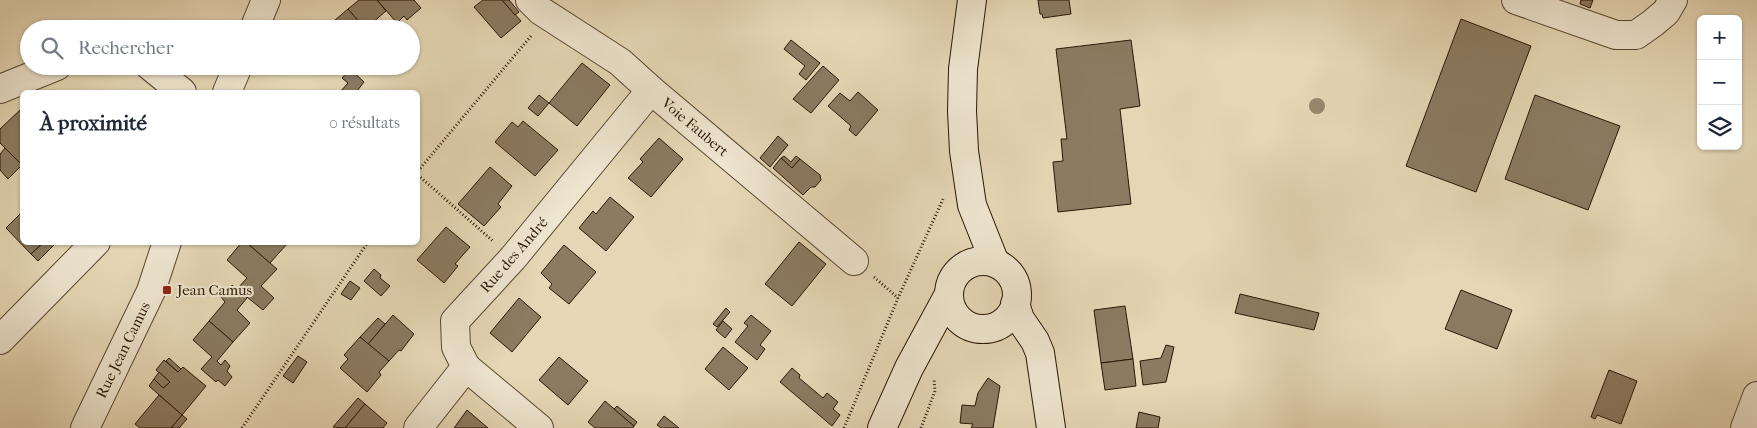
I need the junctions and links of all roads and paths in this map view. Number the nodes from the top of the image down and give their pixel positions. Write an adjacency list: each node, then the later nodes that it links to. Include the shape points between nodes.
1 (266, 0): 6 (street)
2 (972, 0): 17 (street, via 963,69 962,111)
3 (1516, 0): 4 (street, via 1616,36 1636,35 1666,12)
4 (1673, 0)
5 (539, 8): 13 (street, Voie Faubert, via 620,62); 14 (path)
6 (258, 20)
7 (35, 75): 10 (street)
8 (161, 75): 11 (street)
9 (234, 75): 12 (street)
10 (0, 89)
11 (180, 90)
12 (228, 90)
13 (651, 90): 21 (street, Rue des André); 22 (street, Voie Faubert)
14 (420, 168)
15 (420, 177): 21 (path)
16 (945, 194): 26 (path)
17 (972, 205): 23 (street); 24 (street)
18 (93, 245): 29 (street)
19 (162, 245): 34 (street, Rue Jean Camus, via 151,291)
20 (366, 245): 35 (path)
21 (513, 258): 30 (street, Rue des André, via 455,321 456,347)
22 (854, 261): 26 (path)
23 (995, 263): 24 (street, via 979,261); 27 (street, via 1011,275)
24 (963, 266): 25 (street, via 952,279)
25 (948, 296): 28 (street, via 956,317); 31 (street)
26 (898, 298): 38 (path)
27 (1016, 304): 28 (street, via 1005,320); 32 (street, via 1020,319 1040,353)
28 (980, 327): 31 (street, via 957,330 931,346); 32 (street, via 1016,342)
29 (0, 340)
30 (466, 367): 36 (street); 37 (street)
31 (909, 368): 39 (street)
32 (1045, 383): 40 (street)
33 (1757, 396): 41 (street)
34 (85, 428)
35 (242, 428)
36 (418, 428)
37 (539, 428)
38 (844, 428)
39 (882, 428)
40 (1051, 428)
41 (1745, 428)

